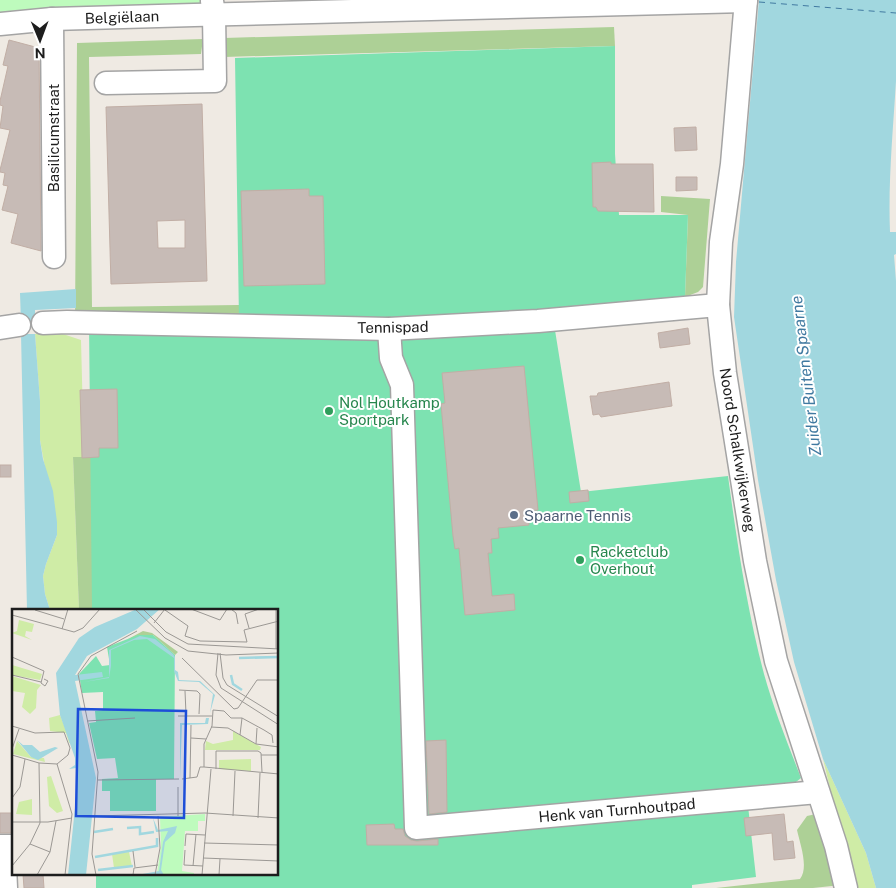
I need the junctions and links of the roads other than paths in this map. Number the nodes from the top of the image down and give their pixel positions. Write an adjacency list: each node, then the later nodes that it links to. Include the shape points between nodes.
1 (746, 1): 2 (street, Belgiëlaan); 7 (street, Noord Schalkwijkerweg, via 732,164 721,242)
2 (213, 13): 3 (street, Belgiëlaan); 5 (street, via 215,81)
3 (52, 19): 4 (street, Belgiëlaan); 6 (street, Basilicumstraat)
4 (0, 24)
5 (106, 83)
6 (54, 257)
7 (718, 305): 9 (street, Tennispad, via 538,321); 10 (street, Noord Schalkwijkerweg, via 725,373 766,615 776,661)
8 (43, 323): 9 (street, Tennispad)
9 (389, 329): 10 (street, Henk van Turnhoutpad, via 391,358 402,385 416,828)
10 (818, 792): 13 (street, Noord Schalkwijkerweg)
11 (0, 865): 12 (street, via 6,866)
12 (6, 888)
13 (846, 888)

